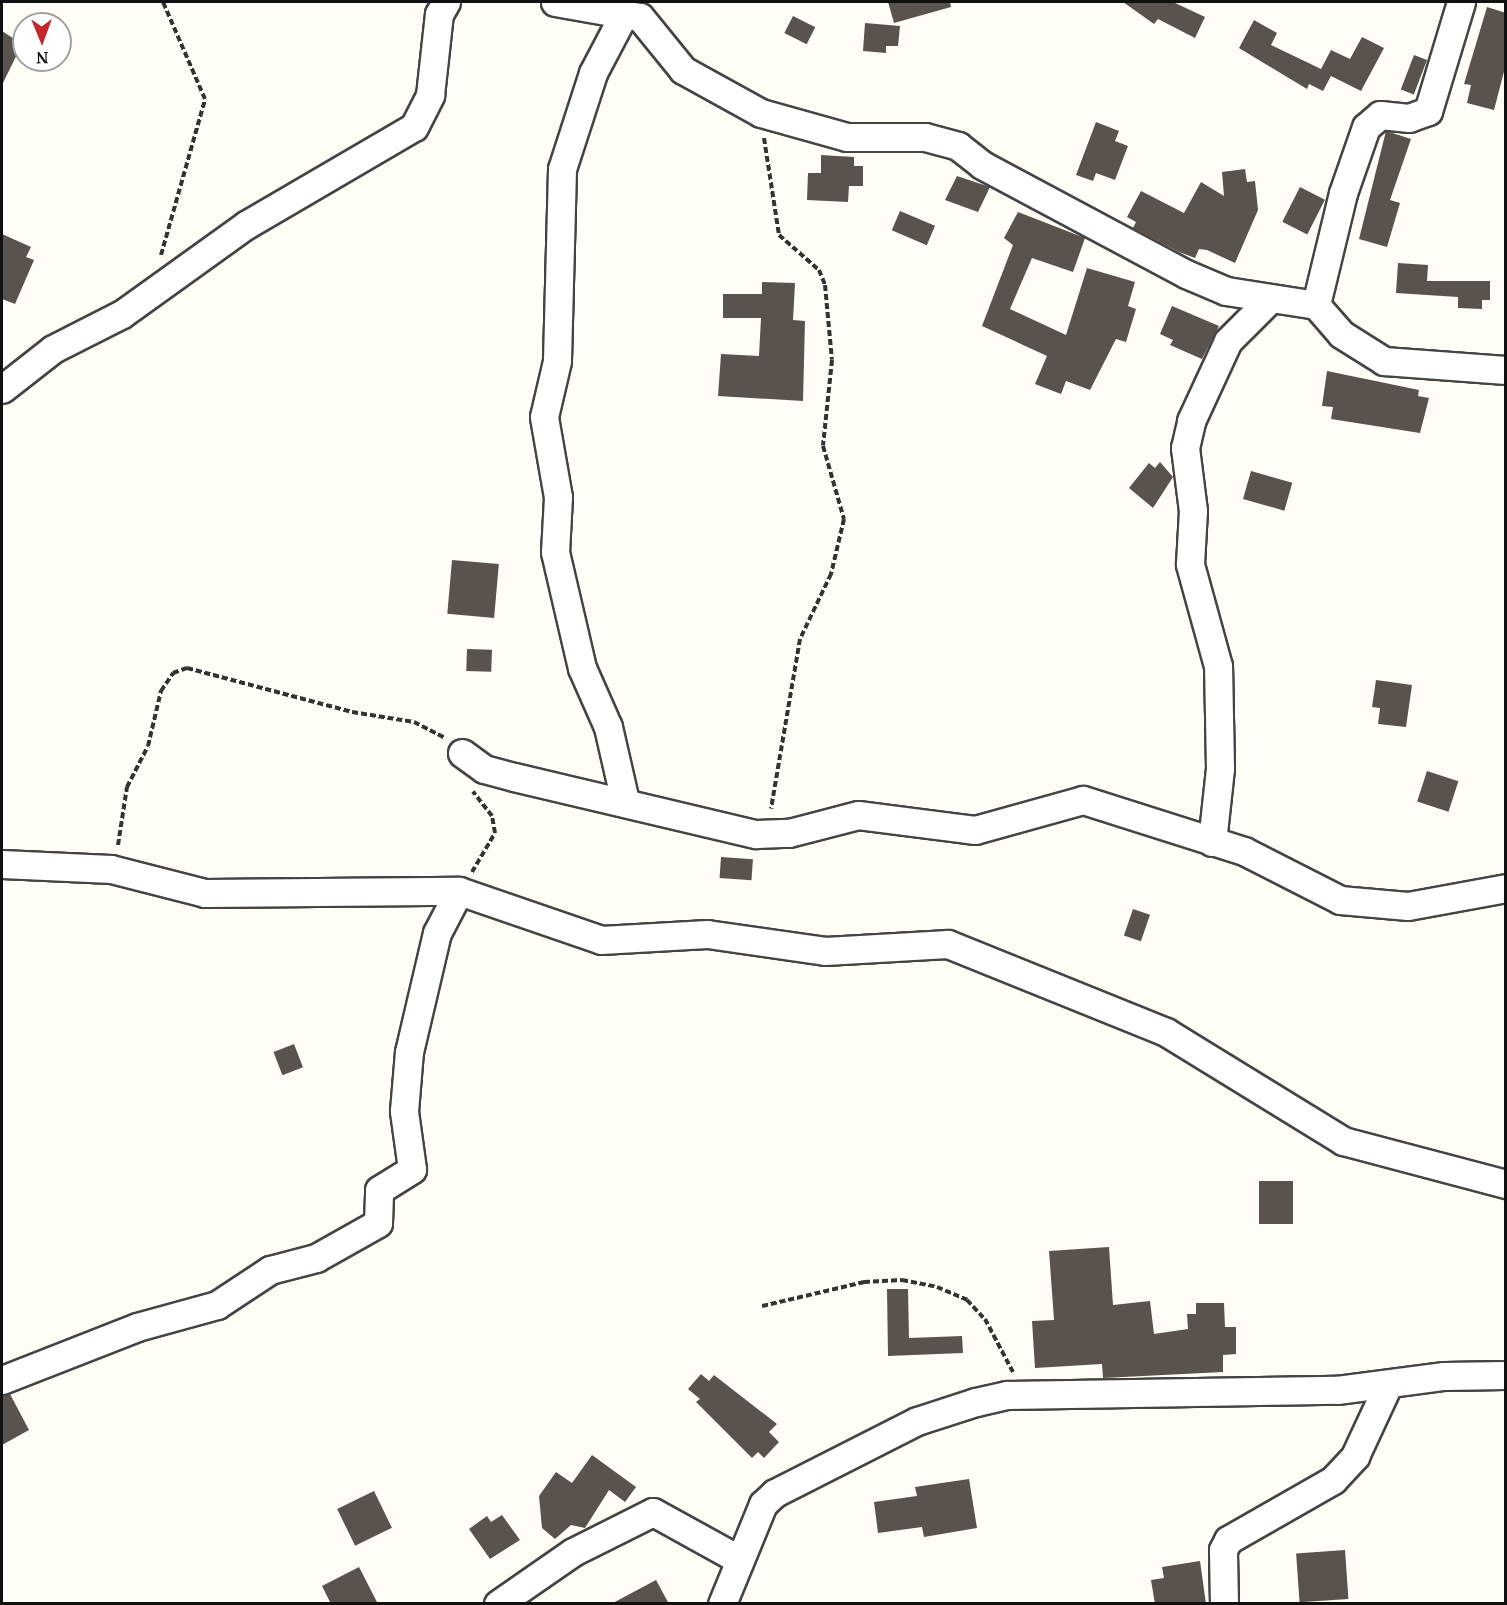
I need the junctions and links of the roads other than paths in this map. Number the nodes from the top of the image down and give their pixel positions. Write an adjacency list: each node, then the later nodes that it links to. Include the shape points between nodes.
1 (446, 2): 8 (street, via 430,95 414,127 246,225 122,314 53,349)
2 (555, 2): 4 (street)
3 (1461, 2): 6 (street, via 1428,111 1410,118 1380,115 1366,127 1343,193)
4 (609, 7): 5 (street, via 653,26 683,70 702,85 761,113 847,137 924,137 958,146 982,165 1177,270 1226,291); 10 (street, via 562,169 557,361 544,417 558,497 555,552 582,668 608,727)
5 (1269, 300): 6 (street); 11 (street, via 1228,341 1186,440 1193,511 1190,564 1218,666 1220,768)
6 (1316, 305): 7 (street, via 1341,334 1384,361)
7 (1506, 370)
8 (2, 389)
9 (462, 753): 10 (street, via 484,768)
10 (625, 801): 11 (street, via 712,828 773,833 858,814 975,830 1083,800)
11 (1212, 842): 13 (street, via 1244,851 1340,900 1408,906)
12 (2, 864): 14 (street, via 111,869 205,893)
13 (1506, 888)
14 (459, 891): 15 (street, via 601,940 707,934 825,951 948,944 1166,1032 1343,1142); 17 (street, via 434,943 409,1052 405,1111 412,1169 379,1190 378,1223 316,1258 270,1269 217,1305 137,1328)
15 (1506, 1184)
16 (1506, 1375): 18 (street, via 1444,1376)
17 (2, 1380)
18 (1387, 1387): 19 (street, via 1023,1395 917,1421 786,1485 763,1504); 22 (street, via 1354,1456 1333,1480 1228,1540 1223,1551)
19 (738, 1559): 20 (street, via 653,1512 573,1552); 21 (street)
20 (498, 1604)
21 (722, 1604)
22 (1224, 1604)

